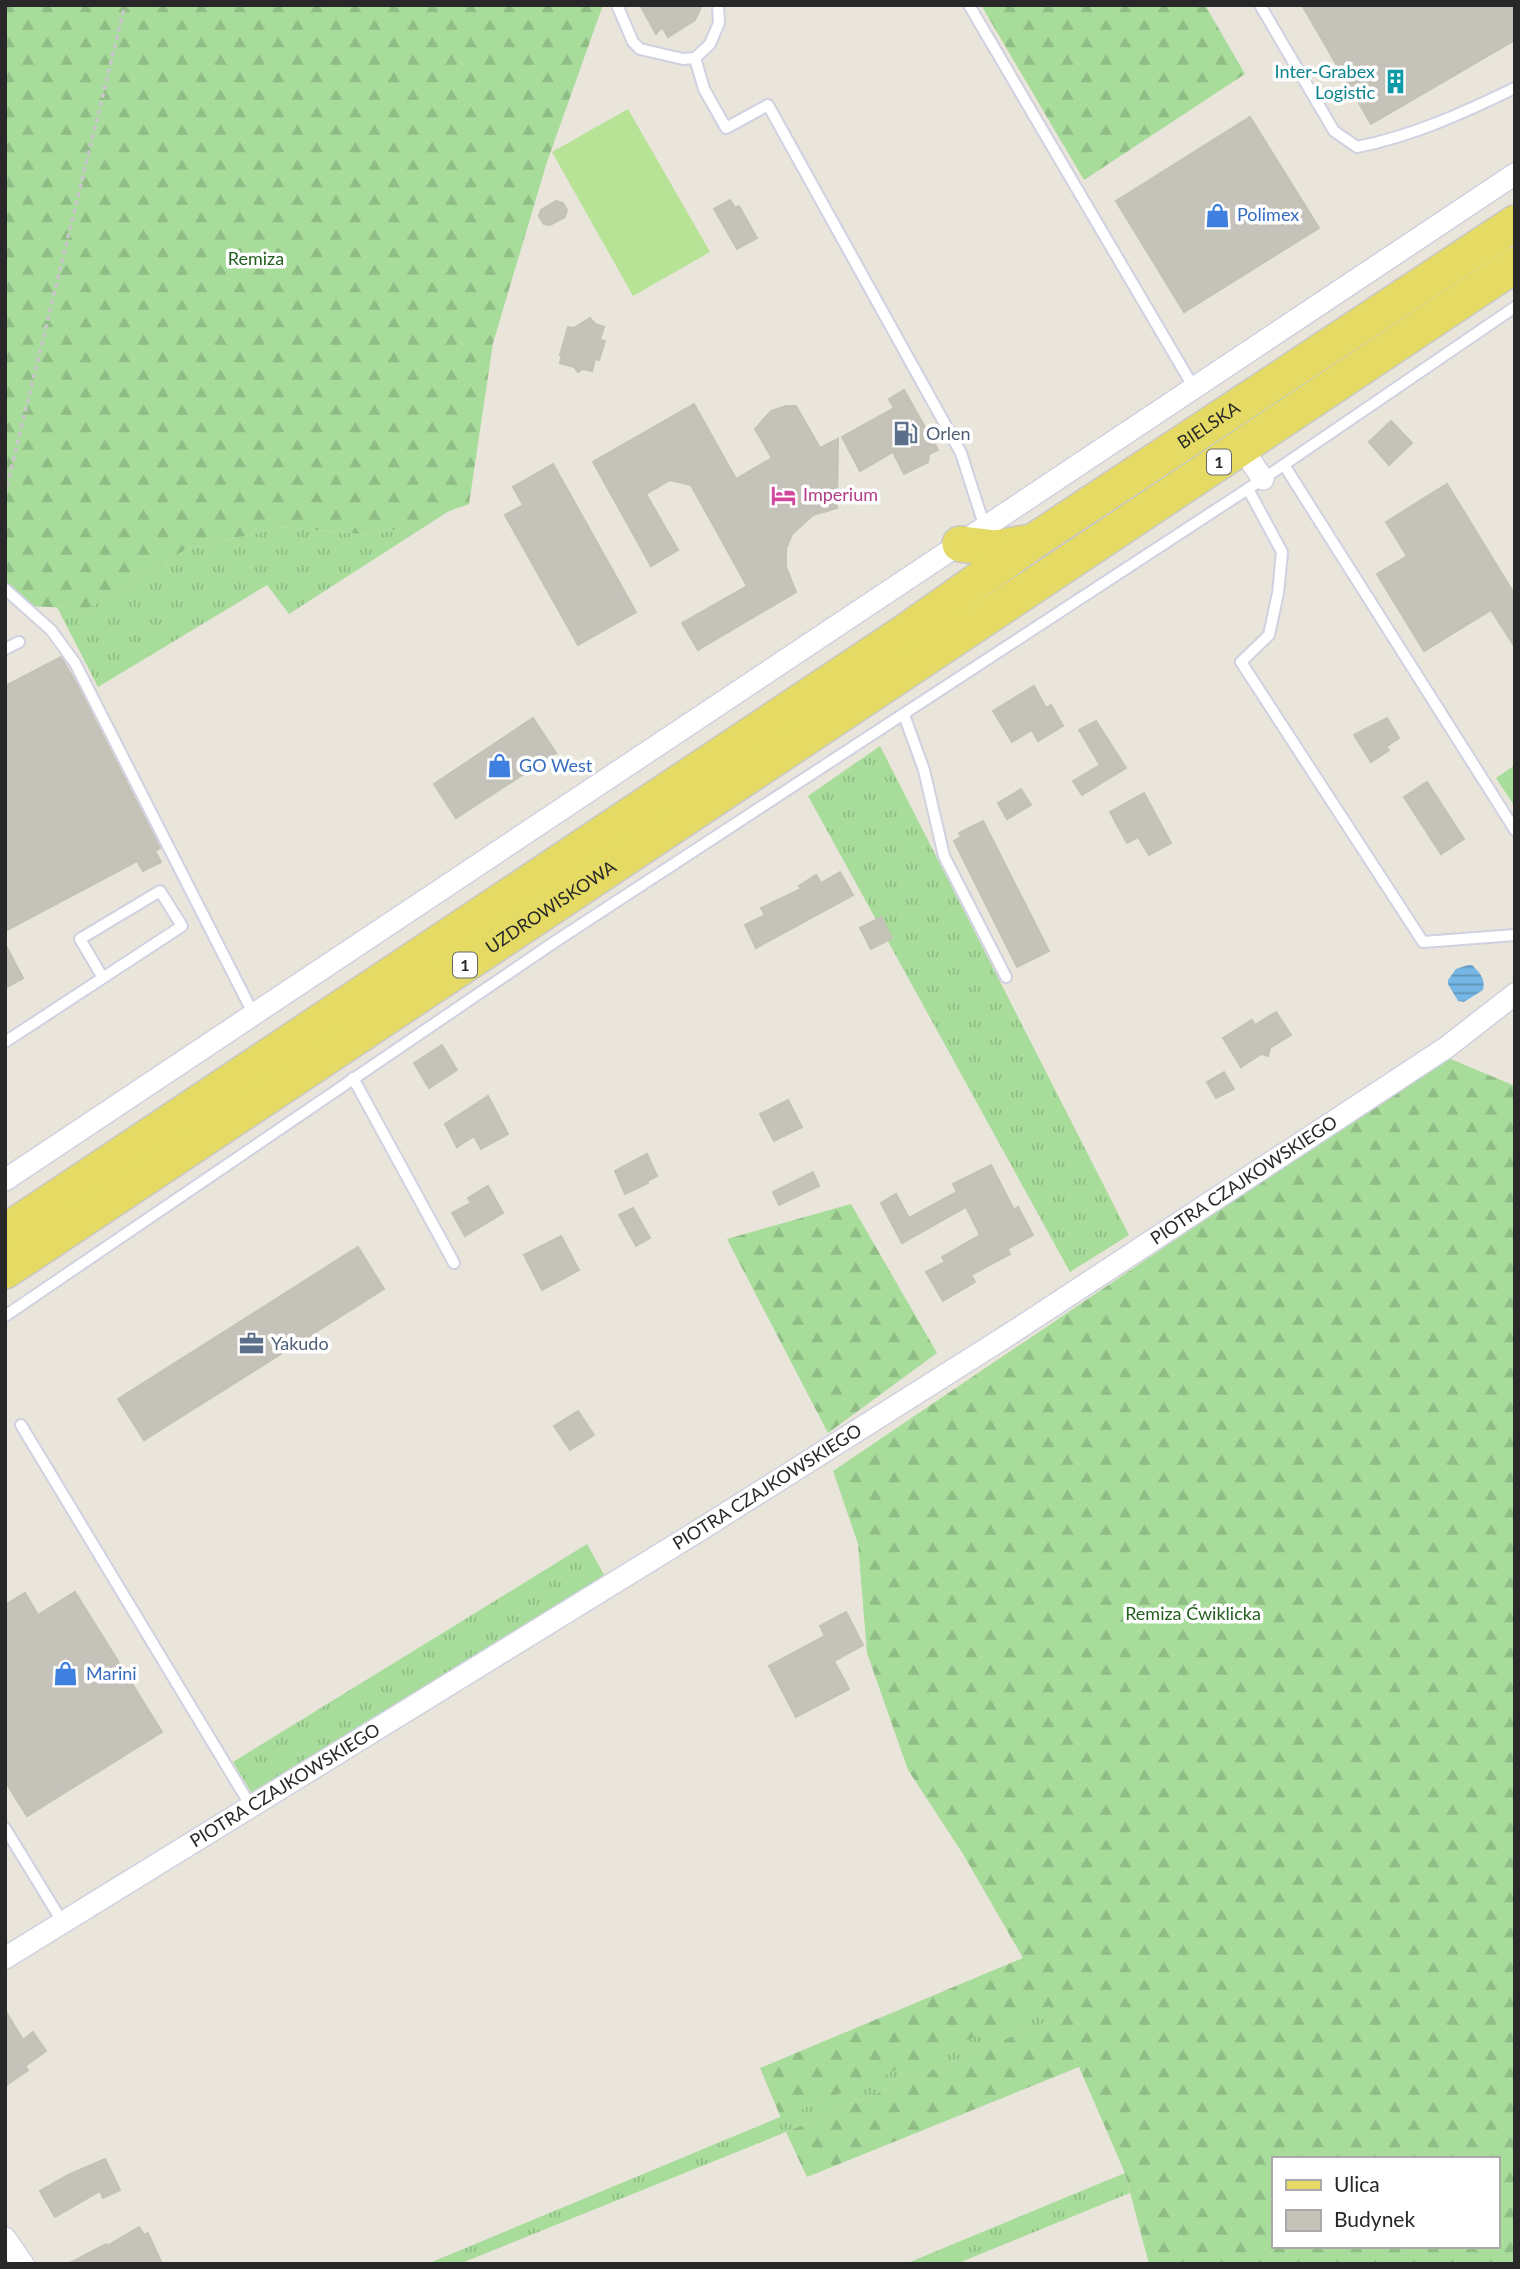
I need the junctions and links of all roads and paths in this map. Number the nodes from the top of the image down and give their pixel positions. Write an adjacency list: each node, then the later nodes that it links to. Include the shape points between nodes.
1 (125, 5): 16 (path)
2 (617, 5): 6 (lane, via 640,49)
3 (718, 5): 6 (lane, via 715,34)
4 (969, 5): 12 (lane)
5 (1260, 5): 7 (lane, via 1334,131 1357,148 1453,118)
6 (695, 58): 17 (lane, via 704,89 726,128 768,106 961,453)
7 (1515, 88)
8 (1515, 174): 12 (street)
9 (1515, 223): 18 (main road, BIELSKA / 1)
10 (1515, 265): 13 (main road, BIELSKA / 1)
11 (1515, 307): 14 (lane)
12 (1194, 388): 17 (street)
13 (1241, 447): 15 (street); 21 (main road, BIELSKA / 1)
14 (1284, 465): 15 (lane); 24 (lane)
15 (1256, 484): 23 (lane); 25 (lane, via 1282,552 1279,593 1269,635 1241,662 1423,942)
16 (5, 494)
17 (973, 536): 18 (main road, via 995,548); 29 (street)
18 (1034, 541): 21 (main road, BIELSKA / 1)
19 (5, 589): 29 (lane, via 51,630 75,663)
20 (19, 642): 22 (lane)
21 (914, 646): 33 (main road, UZDROWISKOWA / 1); 35 (main road, UZDROWISKOWA / 1)
22 (5, 649)
23 (904, 715): 26 (lane, via 924,770 944,856); 31 (lane)
24 (1515, 830)
25 (1515, 935)
26 (1006, 977)
27 (103, 978): 27 (lane, via 182,926 160,891 80,939); 30 (lane)
28 (1515, 994): 38 (street, PIOTRA CZAJKOWSKIEGO, via 1447,1046 1010,1334)
29 (254, 1015): 32 (street)
30 (5, 1042)
31 (354, 1078): 34 (lane); 36 (lane)
32 (5, 1180)
33 (5, 1232)
34 (454, 1263)
35 (5, 1271)
36 (5, 1316)
37 (21, 1425): 38 (lane)
38 (252, 1808): 40 (street, PIOTRA CZAJKOWSKIEGO)
39 (5, 1828): 40 (lane)
40 (63, 1923): 41 (street, PIOTRA CZAJKOWSKIEGO)
41 (5, 1958)
42 (5, 2238): 43 (street)
43 (23, 2264)

